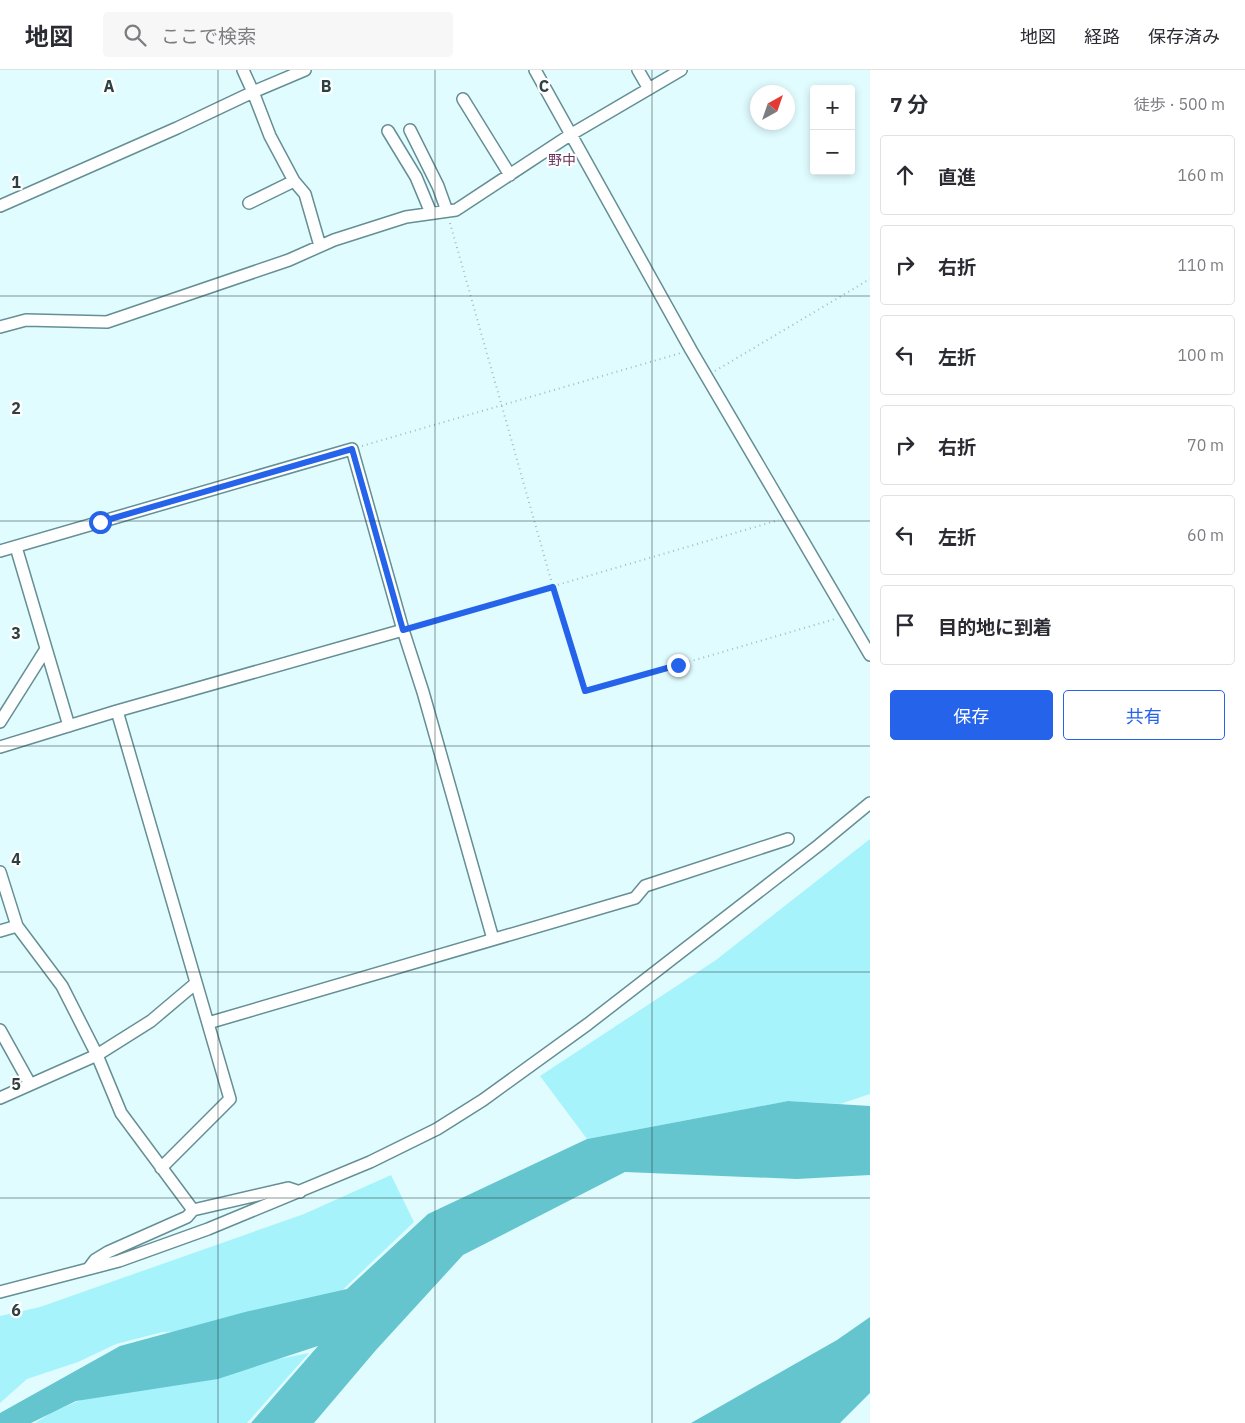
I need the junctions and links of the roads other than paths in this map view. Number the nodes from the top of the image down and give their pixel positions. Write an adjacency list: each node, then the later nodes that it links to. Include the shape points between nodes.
1 (243, 70): 7 (street)
2 (305, 70): 7 (street)
3 (535, 70): 11 (street)
4 (638, 70): 6 (street)
5 (681, 70): 6 (street)
6 (649, 89): 11 (street)
7 (253, 92): 13 (street, via 270,136); 15 (street)
8 (463, 99): 12 (street)
9 (410, 130): 16 (street, via 438,186)
10 (388, 131): 17 (street, via 416,177)
11 (570, 135): 12 (street); 24 (street, via 691,350)
12 (510, 175): 16 (street, via 456,210)
13 (294, 181): 14 (street); 18 (street, via 305,194)
14 (249, 203)
15 (0, 206)
16 (446, 211): 17 (street)
17 (431, 213): 18 (street, via 406,216)
18 (320, 246): 19 (street, via 289,260 107,322 26,320)
19 (0, 327)
20 (16, 547): 21 (street); 22 (street, via 352,449); 23 (street)
21 (0, 551)
22 (403, 630): 25 (street); 34 (street)
23 (46, 649): 26 (street); 27 (street)
24 (870, 655)
25 (117, 711): 27 (street); 35 (street)
26 (0, 722)
27 (69, 726): 28 (street)
28 (0, 747)
29 (870, 803): 42 (street, via 635,988 483,1100 437,1129)
30 (788, 839): 34 (street, via 646,886 635,898)
31 (0, 872): 32 (street)
32 (17, 926): 33 (street); 38 (street, via 62,986)
33 (0, 931)
34 (493, 939): 36 (street)
35 (196, 982): 36 (street); 38 (street, via 151,1021)
36 (208, 1023): 41 (street, via 230,1099)
37 (0, 1030): 39 (street)
38 (97, 1055): 39 (street); 41 (street, via 121,1113)
39 (30, 1084): 40 (street)
40 (0, 1098)
41 (161, 1168): 43 (street)
42 (300, 1192): 43 (street, via 288,1188); 44 (street, via 119,1261)
43 (193, 1210): 44 (street, via 187,1217 108,1252)
44 (89, 1268): 45 (street)
45 (0, 1292)

